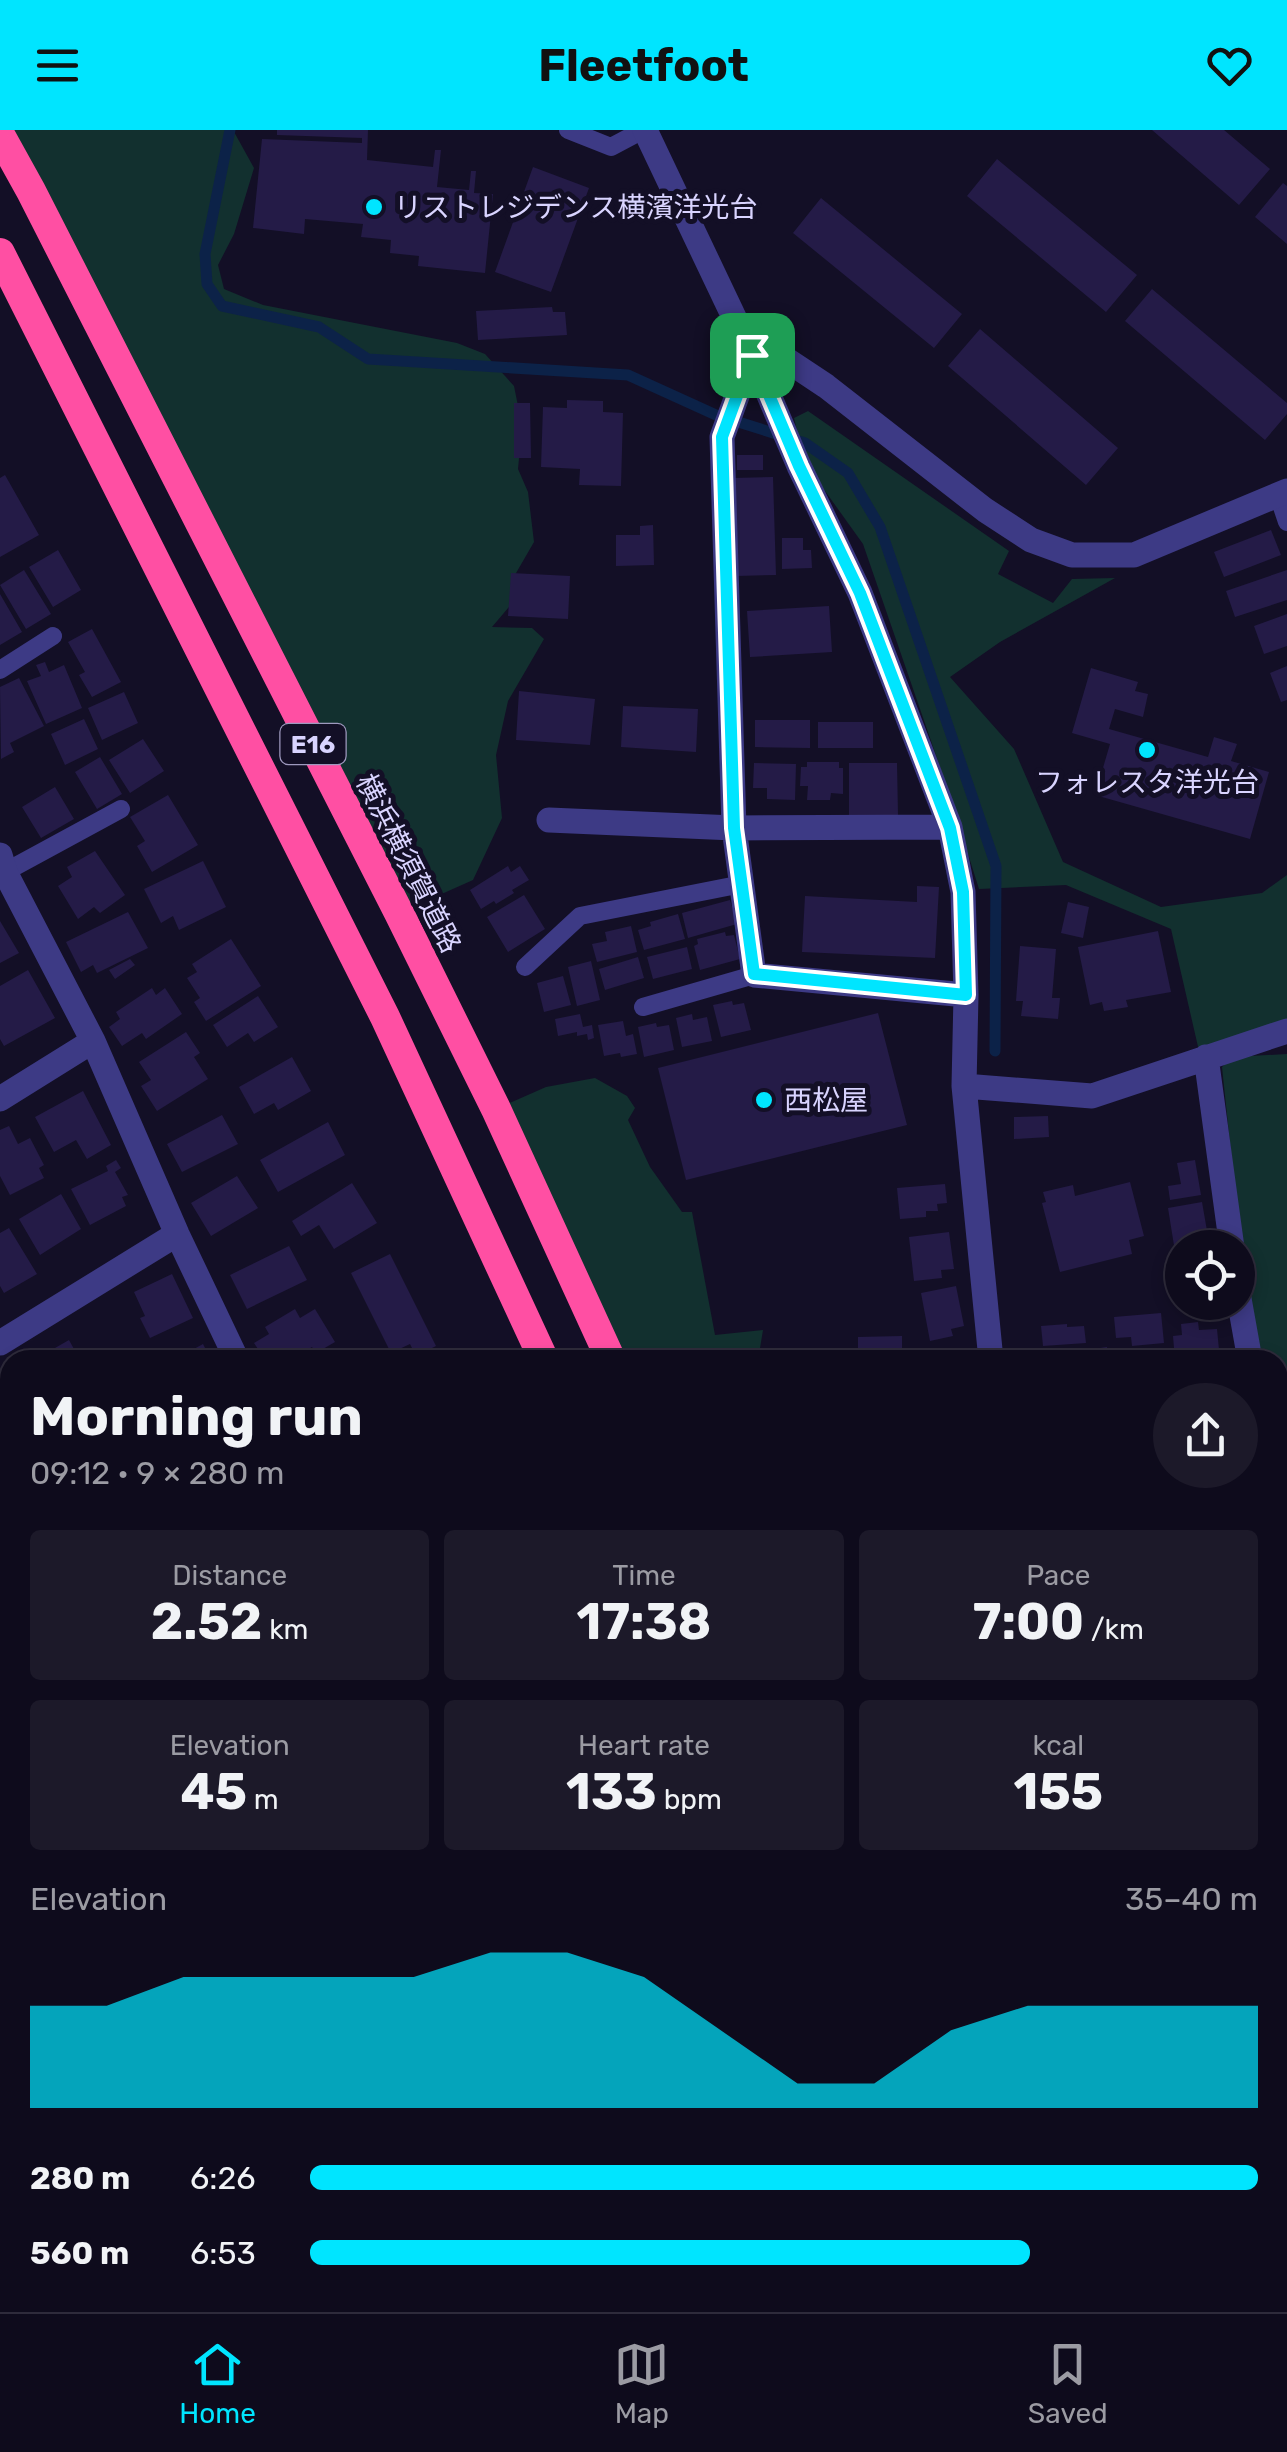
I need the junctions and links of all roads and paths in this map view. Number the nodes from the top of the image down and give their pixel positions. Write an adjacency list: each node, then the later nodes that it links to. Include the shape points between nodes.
1 (568, 130): 2 (lane, via 611,147)
2 (644, 130): 5 (street)
3 (0, 135): 32 (highway, 横浜横須賀道路 / E16, via 496,1109)
4 (0, 253): 31 (highway, E16, via 385,1017)
5 (740, 330): 6 (street); 7 (street, via 826,386 985,510 1031,540 1072,554 1134,554)
6 (752, 355): 13 (street, via 722,437); 14 (street, via 860,593)
7 (1283, 493): 8 (lane)
8 (1287, 522)
9 (53, 636): 10 (lane)
10 (0, 670)
11 (122, 809): 15 (lane)
12 (549, 820): 13 (street)
13 (734, 828): 14 (street); 16 (street)
14 (950, 828): 19 (street, via 963,892)
15 (2, 864): 22 (street)
16 (742, 884): 17 (lane, via 580,916); 18 (street)
17 (525, 967)
18 (754, 974): 19 (street); 20 (lane)
19 (966, 995): 24 (street)
20 (644, 1007)
21 (1287, 1031): 23 (street)
22 (93, 1040): 25 (street); 27 (street)
23 (1206, 1058): 24 (street, via 1092,1096); 26 (street)
24 (964, 1086): 33 (street)
25 (0, 1099)
26 (1230, 1230)
27 (177, 1234): 29 (street); 30 (street)
28 (1243, 1320): 34 (street)
29 (0, 1343)
30 (232, 1350)
31 (539, 1350)
32 (606, 1350)
33 (990, 1350)
34 (1248, 1350)

